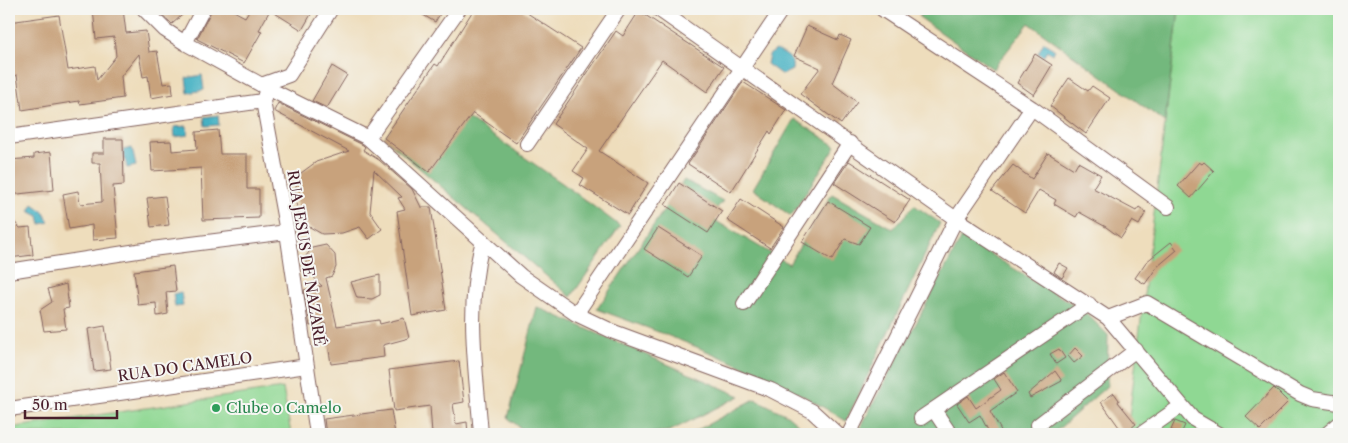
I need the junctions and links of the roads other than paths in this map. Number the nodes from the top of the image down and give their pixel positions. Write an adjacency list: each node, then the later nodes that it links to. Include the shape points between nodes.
1 (144, 9): 9 (street, via 165,30)
2 (204, 9): 9 (street)
3 (331, 9): 11 (street, via 289,75)
4 (459, 9): 14 (street)
5 (619, 9): 16 (street)
6 (658, 9): 10 (street)
7 (782, 9): 10 (street)
8 (882, 9): 12 (street)
9 (185, 43): 11 (street)
10 (742, 69): 15 (street); 24 (street)
11 (264, 91): 13 (street); 14 (street); 19 (street, RUA JESUS DE NAZARÉ)
12 (1032, 108): 17 (street); 18 (street)
13 (9, 137)
14 (368, 138): 20 (street)
15 (850, 143): 18 (street); 22 (street)
16 (527, 144)
17 (1168, 207)
18 (956, 219): 23 (street); 38 (street)
19 (287, 232): 21 (street); 27 (street, RUA JESUS DE NAZARÉ)
20 (483, 241): 24 (street, via 521,276); 36 (street, via 473,295 472,334)
21 (9, 271)
22 (744, 304)
23 (1089, 304): 25 (street); 31 (street)
24 (576, 314): 37 (street, via 614,332 771,390 812,411)
25 (1108, 318): 26 (street); 28 (street, via 1147,303 1300,394)
26 (1136, 350): 29 (street); 34 (street)
27 (306, 366): 30 (street, RUA DO CAMELO); 35 (street, RUA JESUS DE NAZARÉ)
28 (1339, 403)
29 (1181, 406): 40 (street); 41 (street, via 1192,419)
30 (9, 409)
31 (934, 410): 32 (street); 39 (street)
32 (921, 418)
33 (1339, 424): 42 (street)
34 (1038, 425)
35 (317, 434)
36 (480, 434)
37 (837, 434)
38 (849, 434)
39 (950, 434)
40 (1141, 434)
41 (1219, 434)
42 (1327, 434)

